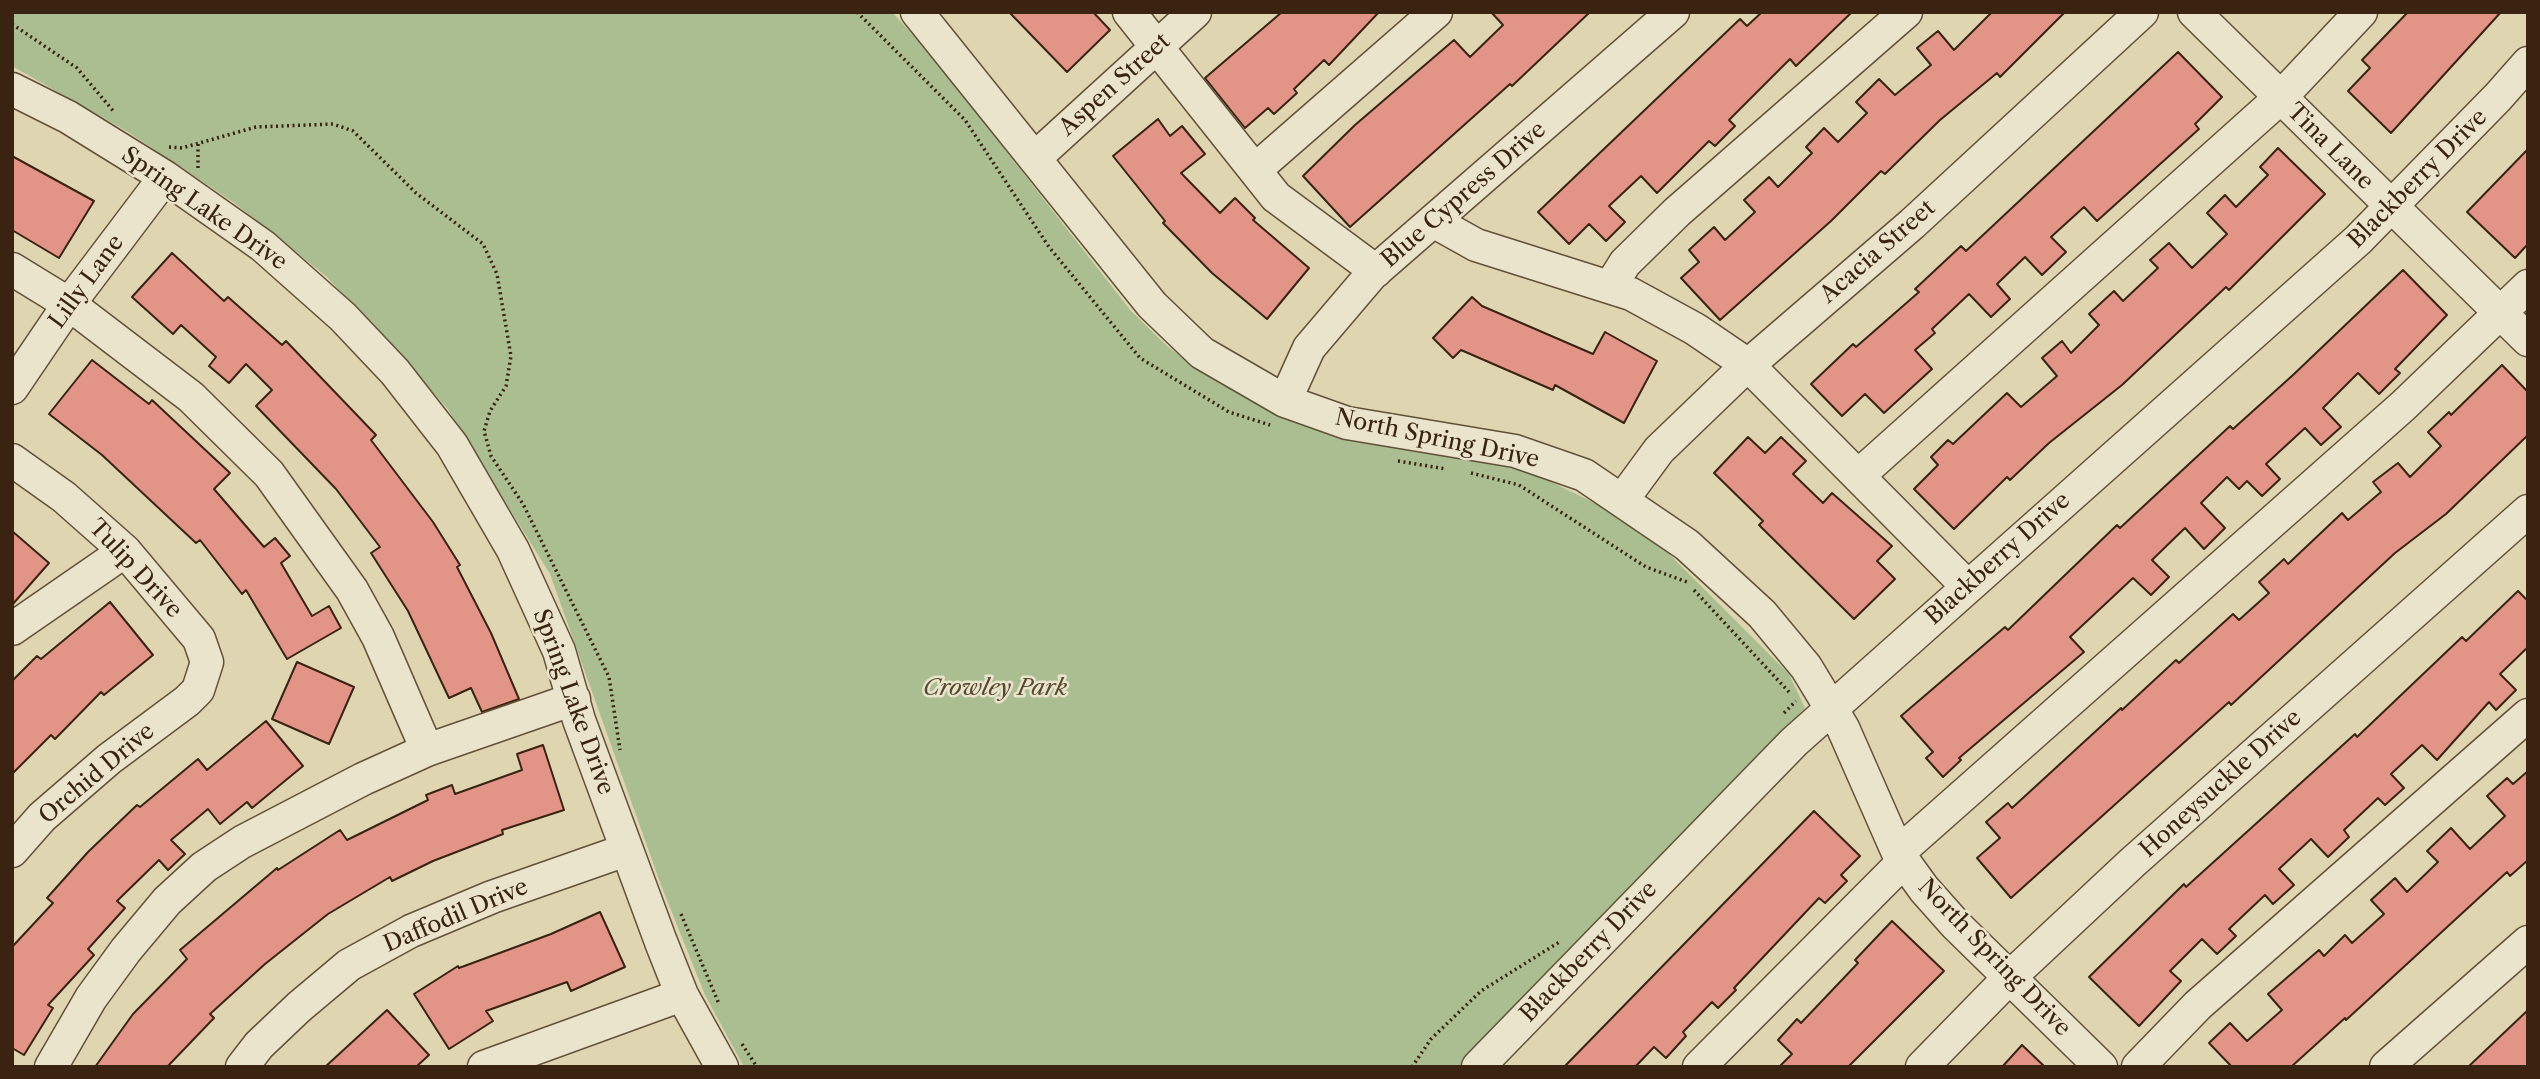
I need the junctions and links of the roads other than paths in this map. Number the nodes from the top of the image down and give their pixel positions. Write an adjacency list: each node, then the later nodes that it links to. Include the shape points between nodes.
1 (917, 12): 14 (street, North Spring Drive)
2 (1129, 12): 10 (street)
3 (1195, 12): 10 (street, Aspen Street)
4 (1436, 12): 15 (street)
5 (1673, 12): 18 (street, Blue Cypress Drive)
6 (1906, 12): 21 (street, via 1677,212 1625,262)
7 (2142, 12): 26 (street, Acacia Street, via 1912,224)
8 (2194, 12): 13 (street, Tina Lane)
9 (2361, 12): 13 (street)
10 (1157, 47): 14 (street, Aspen Street); 15 (street)
11 (2528, 63): 17 (street, Blackberry Drive)
12 (12, 89): 16 (street, Spring Lake Drive, via 68,117)
13 (2280, 98): 17 (street, Tina Lane); 30 (street)
14 (1035, 158): 28 (street, North Spring Drive, via 1152,305 1202,353)
15 (1255, 170): 20 (street, via 1290,210 1340,241)
16 (165, 177): 23 (street, Lilly Lane); 36 (street, Spring Lake Drive, via 263,246 343,317 452,445 513,551 559,651)
17 (2392, 208): 24 (street, Tina Lane); 34 (street, Blackberry Drive)
18 (1433, 221): 20 (street, Blue Cypress Drive); 21 (street, via 1476,246)
19 (12, 269): 23 (street)
20 (1376, 271): 28 (street, Blue Cypress Drive, via 1308,348)
21 (1610, 286): 26 (street, via 1695,328)
22 (2528, 286): 24 (street)
23 (69, 304): 27 (street, Lilly Lane); 40 (street, via 191,397 270,474 352,590 378,637)
24 (2500, 313): 25 (street, Tina Lane); 43 (street)
25 (2528, 340)
26 (1748, 365): 30 (street); 31 (street, Acacia Street, via 1659,450)
27 (12, 388)
28 (1281, 414): 31 (street, North Spring Drive, via 1516,451 1584,475)
29 (12, 460): 33 (street, Tulip Drive, via 64,497)
30 (1858, 475): 34 (street)
31 (1623, 499): 38 (street, North Spring Drive, via 1687,545 1762,614)
32 (2528, 511): 45 (street, Honeysuckle Drive)
33 (125, 551): 35 (street); 37 (street, Tulip Drive, via 199,639 207,662 198,690)
34 (1967, 586): 38 (street, Blackberry Drive)
35 (12, 629)
36 (574, 699): 40 (street); 41 (street, Spring Lake Drive)
37 (187, 701): 42 (street, Orchid Drive, via 109,759 42,817)
38 (1833, 706): 43 (street, North Spring Drive); 51 (street, Blackberry Drive)
39 (2528, 715): 55 (street, via 2198,1006)
40 (426, 750): 47 (street, via 322,799 204,867 167,901 126,950)
41 (626, 850): 46 (street, Spring Lake Drive); 48 (street, Daffodil Drive, via 492,897 411,931 349,965 259,1045)
42 (12, 851)
43 (1901, 857): 45 (street, North Spring Drive, via 1955,925); 52 (street)
44 (2528, 942): 56 (street)
45 (2009, 978): 53 (street, Honeysuckle Drive); 54 (street, North Spring Drive)
46 (682, 995): 49 (street); 50 (street, Spring Lake Drive)
47 (51, 1067)
48 (242, 1067)
49 (484, 1067)
50 (722, 1067)
51 (1478, 1067)
52 (1699, 1067)
53 (1922, 1067)
54 (2101, 1067)
55 (2138, 1067)
56 (2386, 1067)

